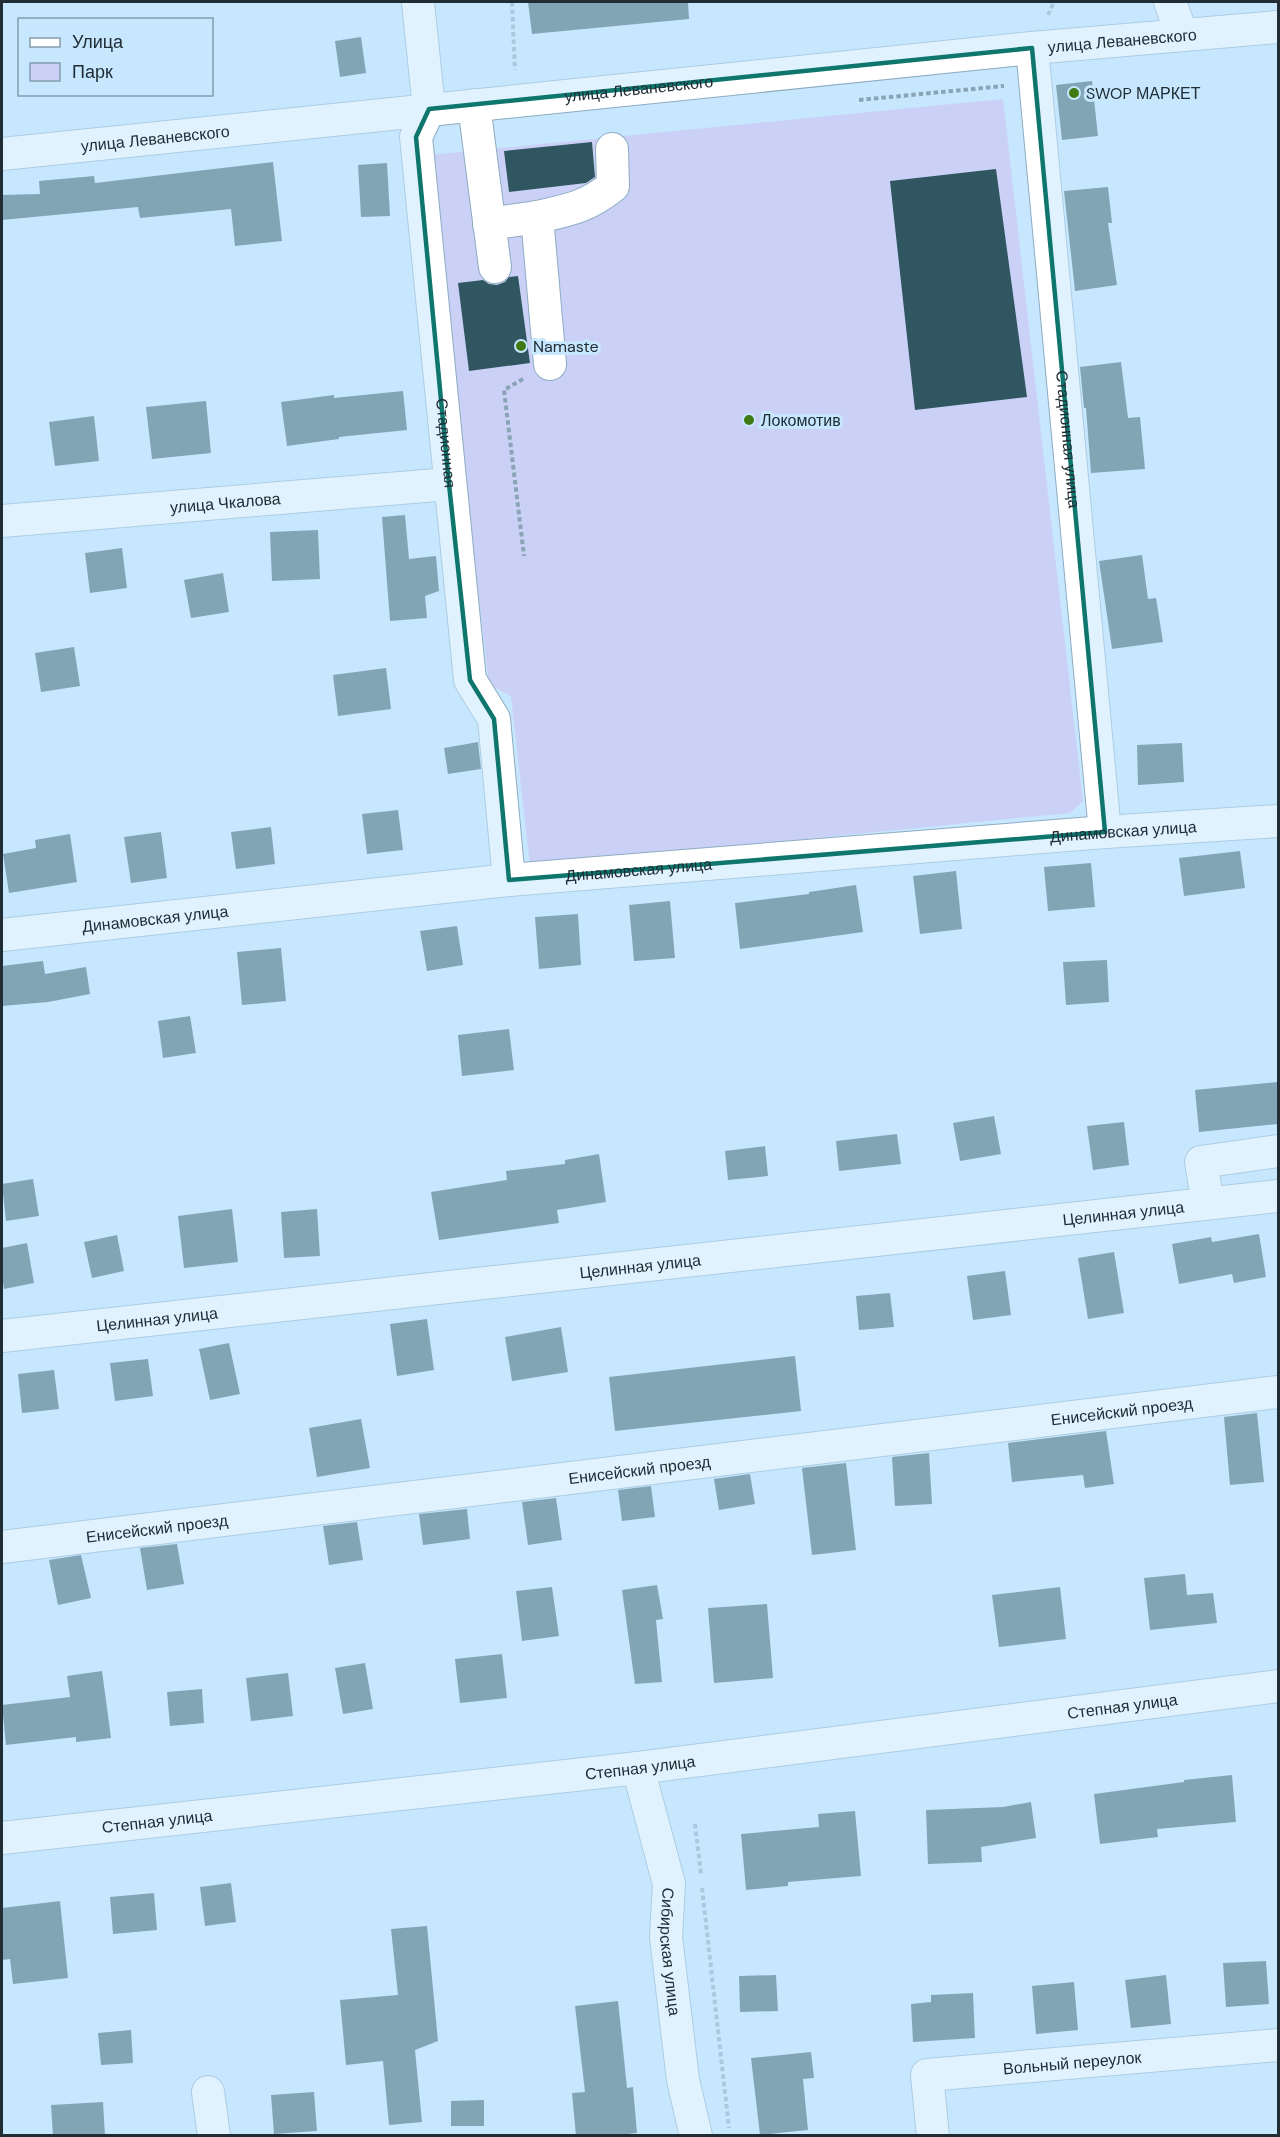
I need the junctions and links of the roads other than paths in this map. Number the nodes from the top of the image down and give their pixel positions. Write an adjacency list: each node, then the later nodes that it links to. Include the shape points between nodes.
1 (418, 2): 7 (street)
2 (1170, 2): 4 (street)
3 (1278, 27): 4 (street, улица Леваневского)
4 (1182, 35): 5 (street, улица Леваневского)
5 (1032, 48): 6 (street, улица Леваневского); 17 (street, Стадионная улица)
6 (486, 103): 7 (street, улица Леваневского); 11 (street)
7 (429, 109): 9 (street, улица Леваневского); 14 (street, Стадионная, via 416,137)
8 (612, 149): 10 (street, via 614,186 597,200 578,208)
9 (2, 154)
10 (537, 217): 11 (street); 13 (street)
11 (489, 224): 12 (street)
12 (495, 267)
13 (550, 364)
14 (449, 484): 15 (street, улица Чкалова); 18 (street, Стадионная, via 470,680 494,719)
15 (2, 520)
16 (1278, 821): 17 (street, Динамовская улица)
17 (1105, 832): 18 (street, Динамовская улица)
18 (509, 880): 19 (street, Динамовская улица)
19 (2, 935)
20 (1278, 1150): 22 (street, via 1201,1162)
21 (1278, 1196): 22 (street, Целинная улица)
22 (1208, 1203): 23 (street, Целинная улица)
23 (2, 1336)
24 (1278, 1392): 25 (street, Енисейский проезд)
25 (2, 1547)
26 (1278, 1686): 27 (street, Степная улица)
27 (638, 1768): 28 (street, Степная улица); 32 (street, Сибирская улица, via 669,1884 666,1937 683,2080)
28 (2, 1838)
29 (1278, 2045): 33 (street, Вольный переулок, via 927,2075)
30 (208, 2092): 31 (street)
31 (214, 2136)
32 (696, 2136)
33 (933, 2136)

